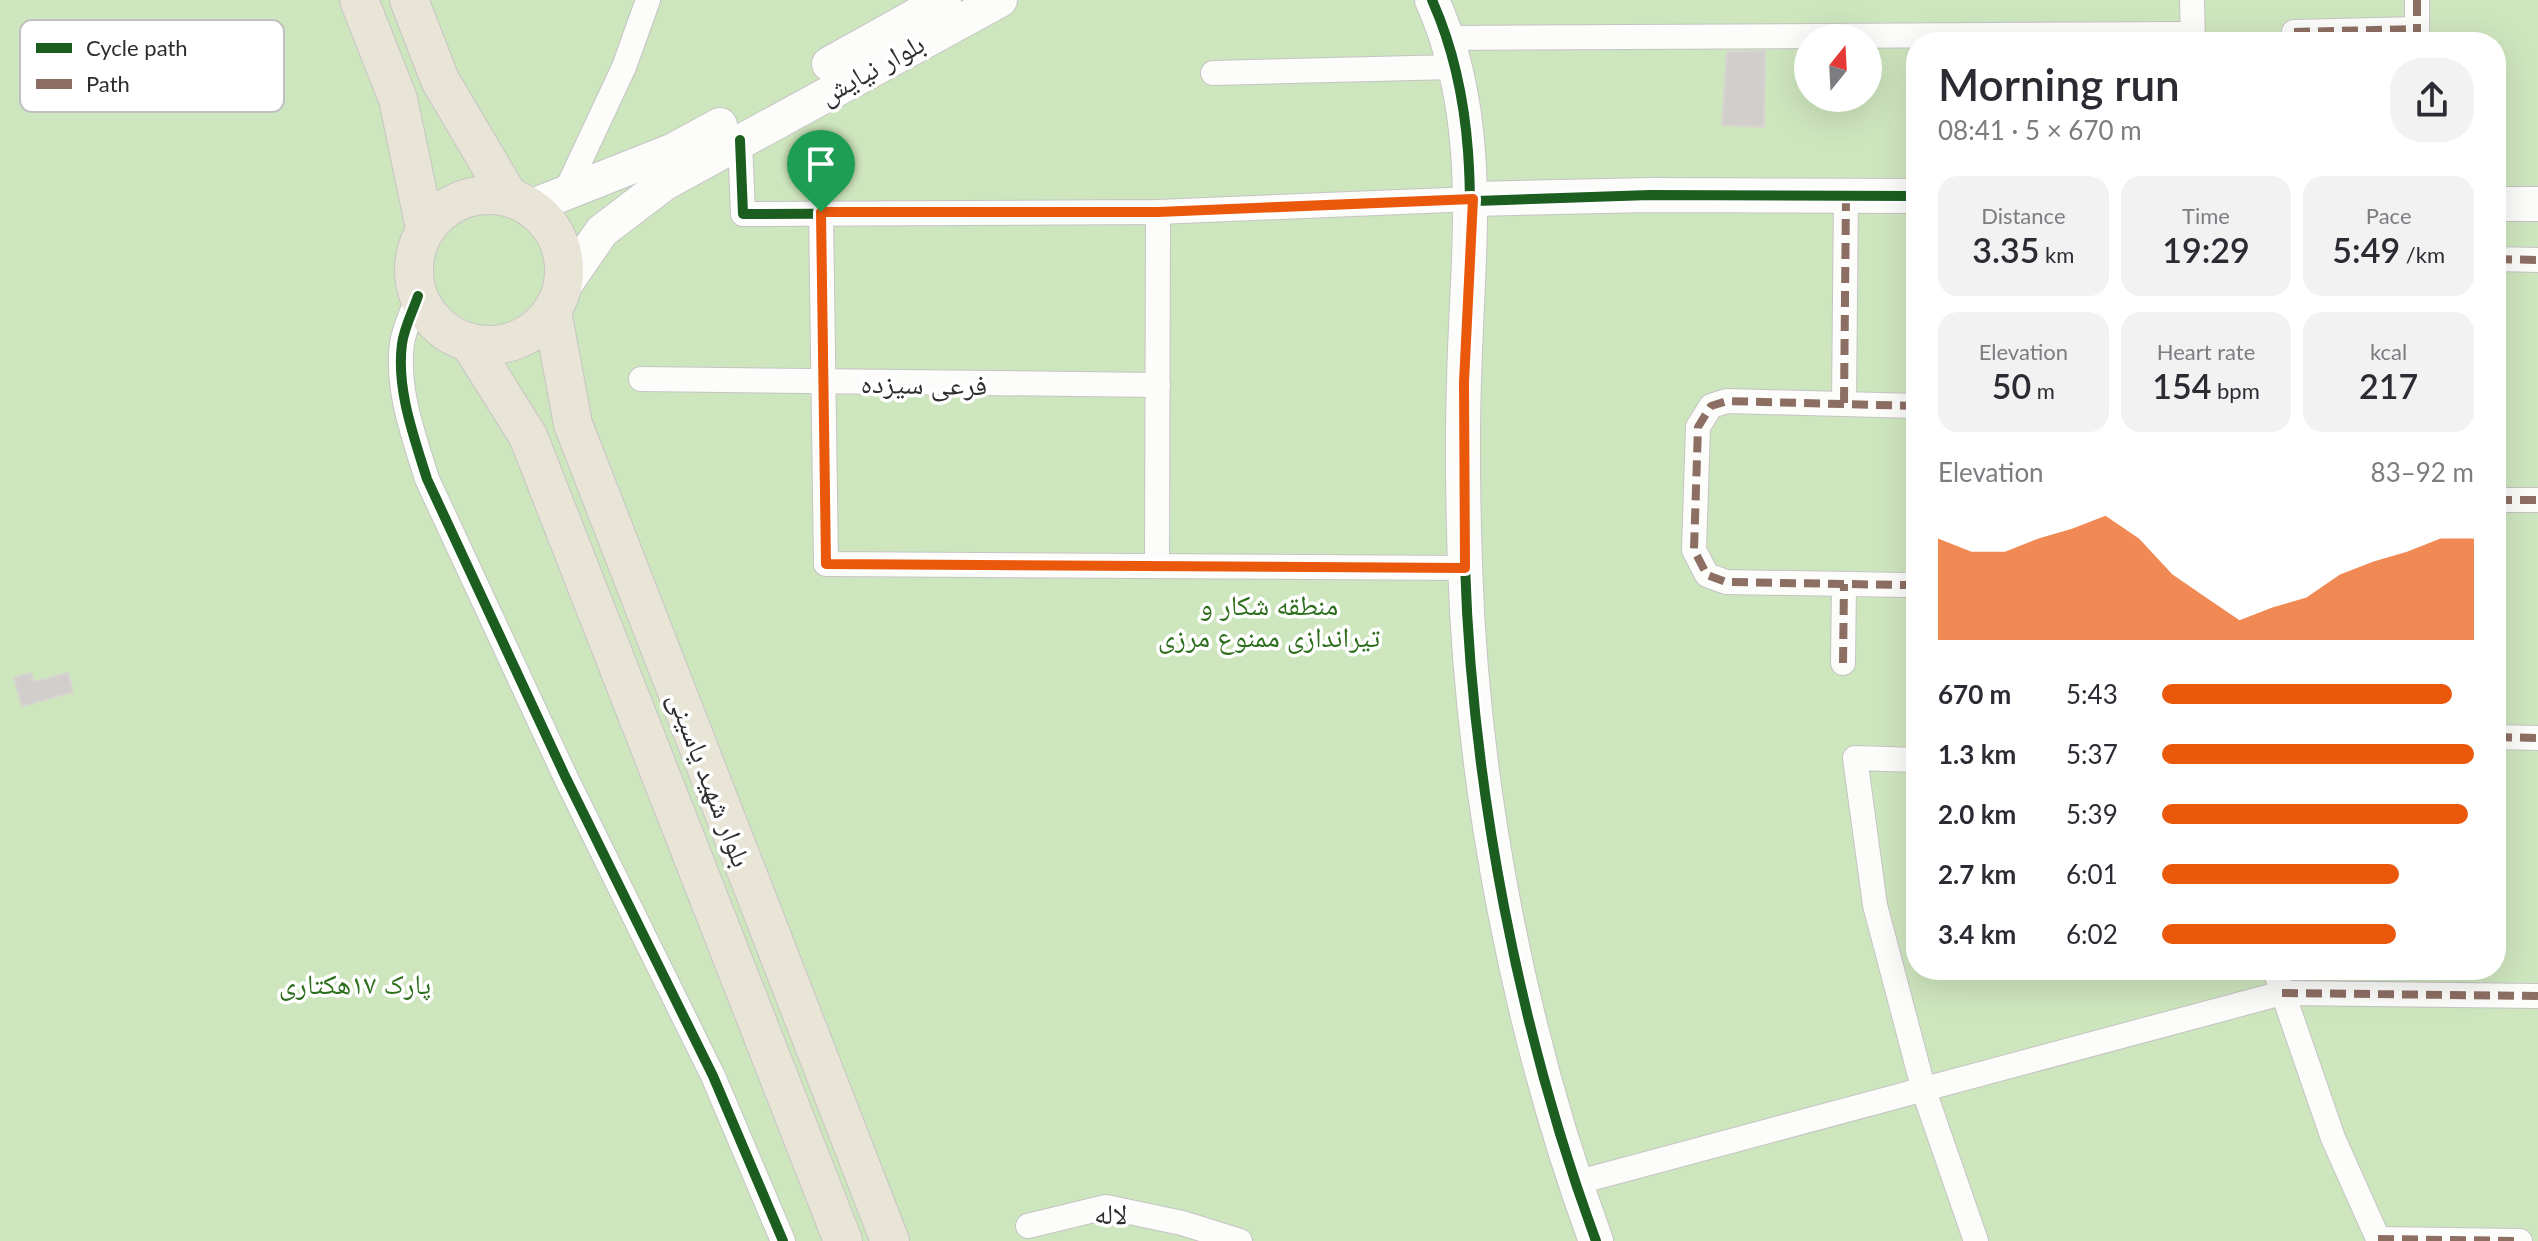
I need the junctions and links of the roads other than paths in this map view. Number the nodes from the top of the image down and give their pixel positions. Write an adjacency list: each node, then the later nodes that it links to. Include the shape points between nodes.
1 (359, 0): 26 (main road, via 398,99)
2 (409, 0): 21 (main road, via 440,80)
3 (648, 0): 17 (street, via 624,67)
4 (944, 0): 11 (street, بلوار نیایش)
5 (1000, 0): 11 (street, بلوار نیایش)
6 (1432, 0): 13 (street)
7 (2192, 0): 9 (street)
8 (2417, 0): 10 (street)
9 (2192, 32)
10 (2417, 32)
11 (904, 36): 14 (street, بلوار نیایش)
12 (1906, 43): 13 (street)
13 (1452, 52): 15 (street); 20 (street)
14 (856, 63): 16 (street, بلوار نیایش); 17 (street, بلوار نیایش, via 674,150)
15 (1213, 73)
16 (740, 140): 24 (street, via 743,214); 30 (street, بلوار نیایش, via 665,183 602,231)
17 (565, 193): 21 (street, بلوار نیایش)
18 (1846, 195): 19 (street); 20 (street); 35 (street)
19 (1906, 196)
20 (1473, 199): 25 (street); 40 (street, via 1464,382)
21 (519, 202): 26 (main road, via 485,194 462,199); 30 (main road, via 548,222 560,243 564,266)
22 (2506, 204): 23 (street)
23 (2538, 204)
24 (821, 212): 25 (street); 33 (street)
25 (1158, 212): 34 (street)
26 (425, 228): 29 (main road, via 413,273)
27 (2506, 259): 28 (street)
28 (2538, 260)
29 (418, 296): 31 (main road, via 430,317); 54 (street, via 402,340 400,369 427,479 713,1076)
30 (557, 300): 31 (main road, via 536,328 516,340 493,345); 56 (main road, بلوار شهید یاسینی, via 573,424)
31 (469, 342): 55 (main road, بلوار شهید یاسینی, via 528,436)
32 (641, 379): 33 (street, فرعی سیزده)
33 (824, 382): 34 (street, فرعی سیزده); 39 (street, via 826,564)
34 (1158, 385): 39 (street)
35 (1844, 403): 36 (street); 42 (street, via 1727,401 1705,412 1698,427 1694,550 1707,575 1726,582)
36 (1906, 406)
37 (2506, 500): 38 (street)
38 (2538, 500)
39 (1157, 566): 40 (street)
40 (1465, 568): 50 (street, via 1472,678 1494,845 1530,1022)
41 (1906, 582): 42 (street)
42 (1844, 584): 43 (street)
43 (1843, 663)
44 (2506, 737): 45 (street)
45 (2538, 738)
46 (1906, 760): 49 (street, via 1855,758 1875,905)
47 (2279, 982): 48 (street); 49 (street); 53 (street, via 2333,1138)
48 (2538, 996)
49 (1924, 1091): 50 (street); 52 (street)
50 (1575, 1183): 58 (street)
51 (1028, 1226): 57 (street, لاله, via 1106,1207)
52 (1969, 1239)
53 (2378, 1240): 59 (street)
54 (783, 1241)
55 (843, 1241)
56 (890, 1241)
57 (1240, 1241)
58 (1596, 1241)
59 (2520, 1241)

